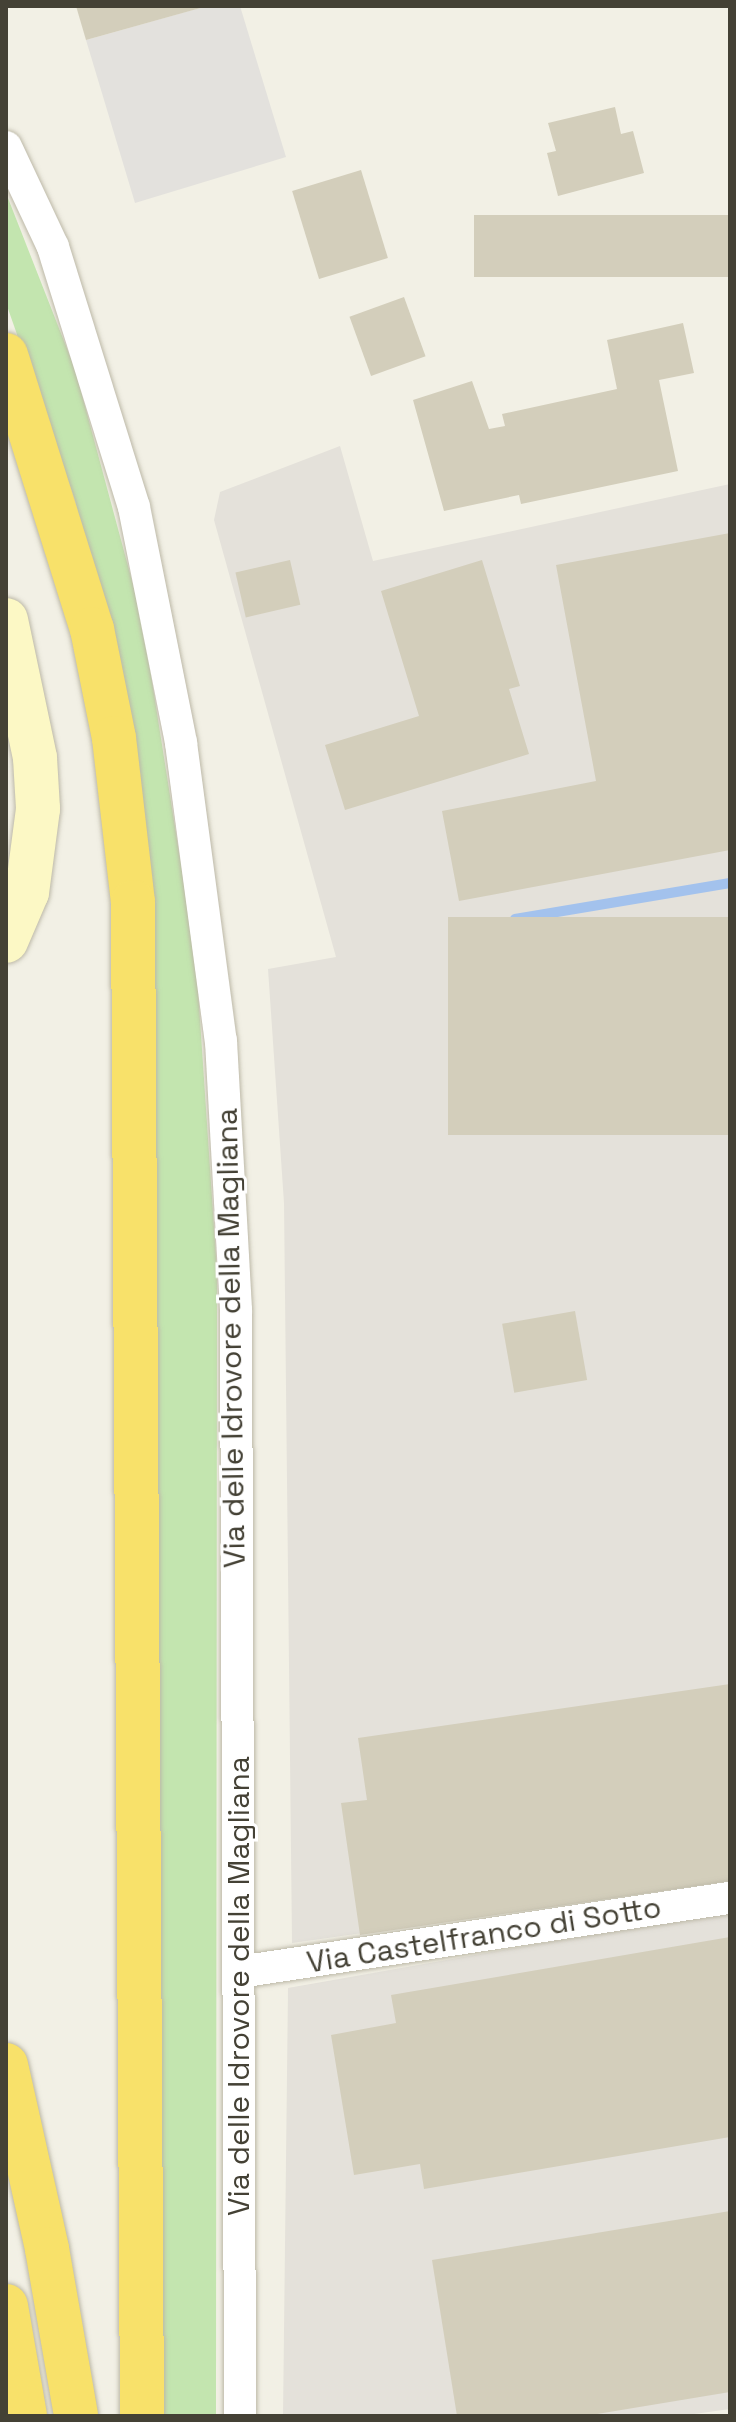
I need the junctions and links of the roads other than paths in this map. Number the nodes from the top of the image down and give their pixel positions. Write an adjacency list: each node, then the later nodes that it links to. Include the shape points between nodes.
1 (6, 147): 6 (street, Via delle Idrovore della Magliana, via 53,247 134,507 181,743 207,924 234,1226)
2 (6, 355): 11 (highway, via 92,629 114,738 133,902)
3 (6, 620): 4 (main road, via 35,758 38,809 30,879)
4 (6, 941)
5 (730, 1898): 6 (street, Via Castelfranco di Sotto)
6 (239, 1972): 12 (street, Via delle Idrovore della Magliana)
7 (6, 2065): 10 (highway, via 47,2249)
8 (6, 2306): 9 (highway)
9 (25, 2416)
10 (76, 2416)
11 (142, 2416)
12 (240, 2416)

